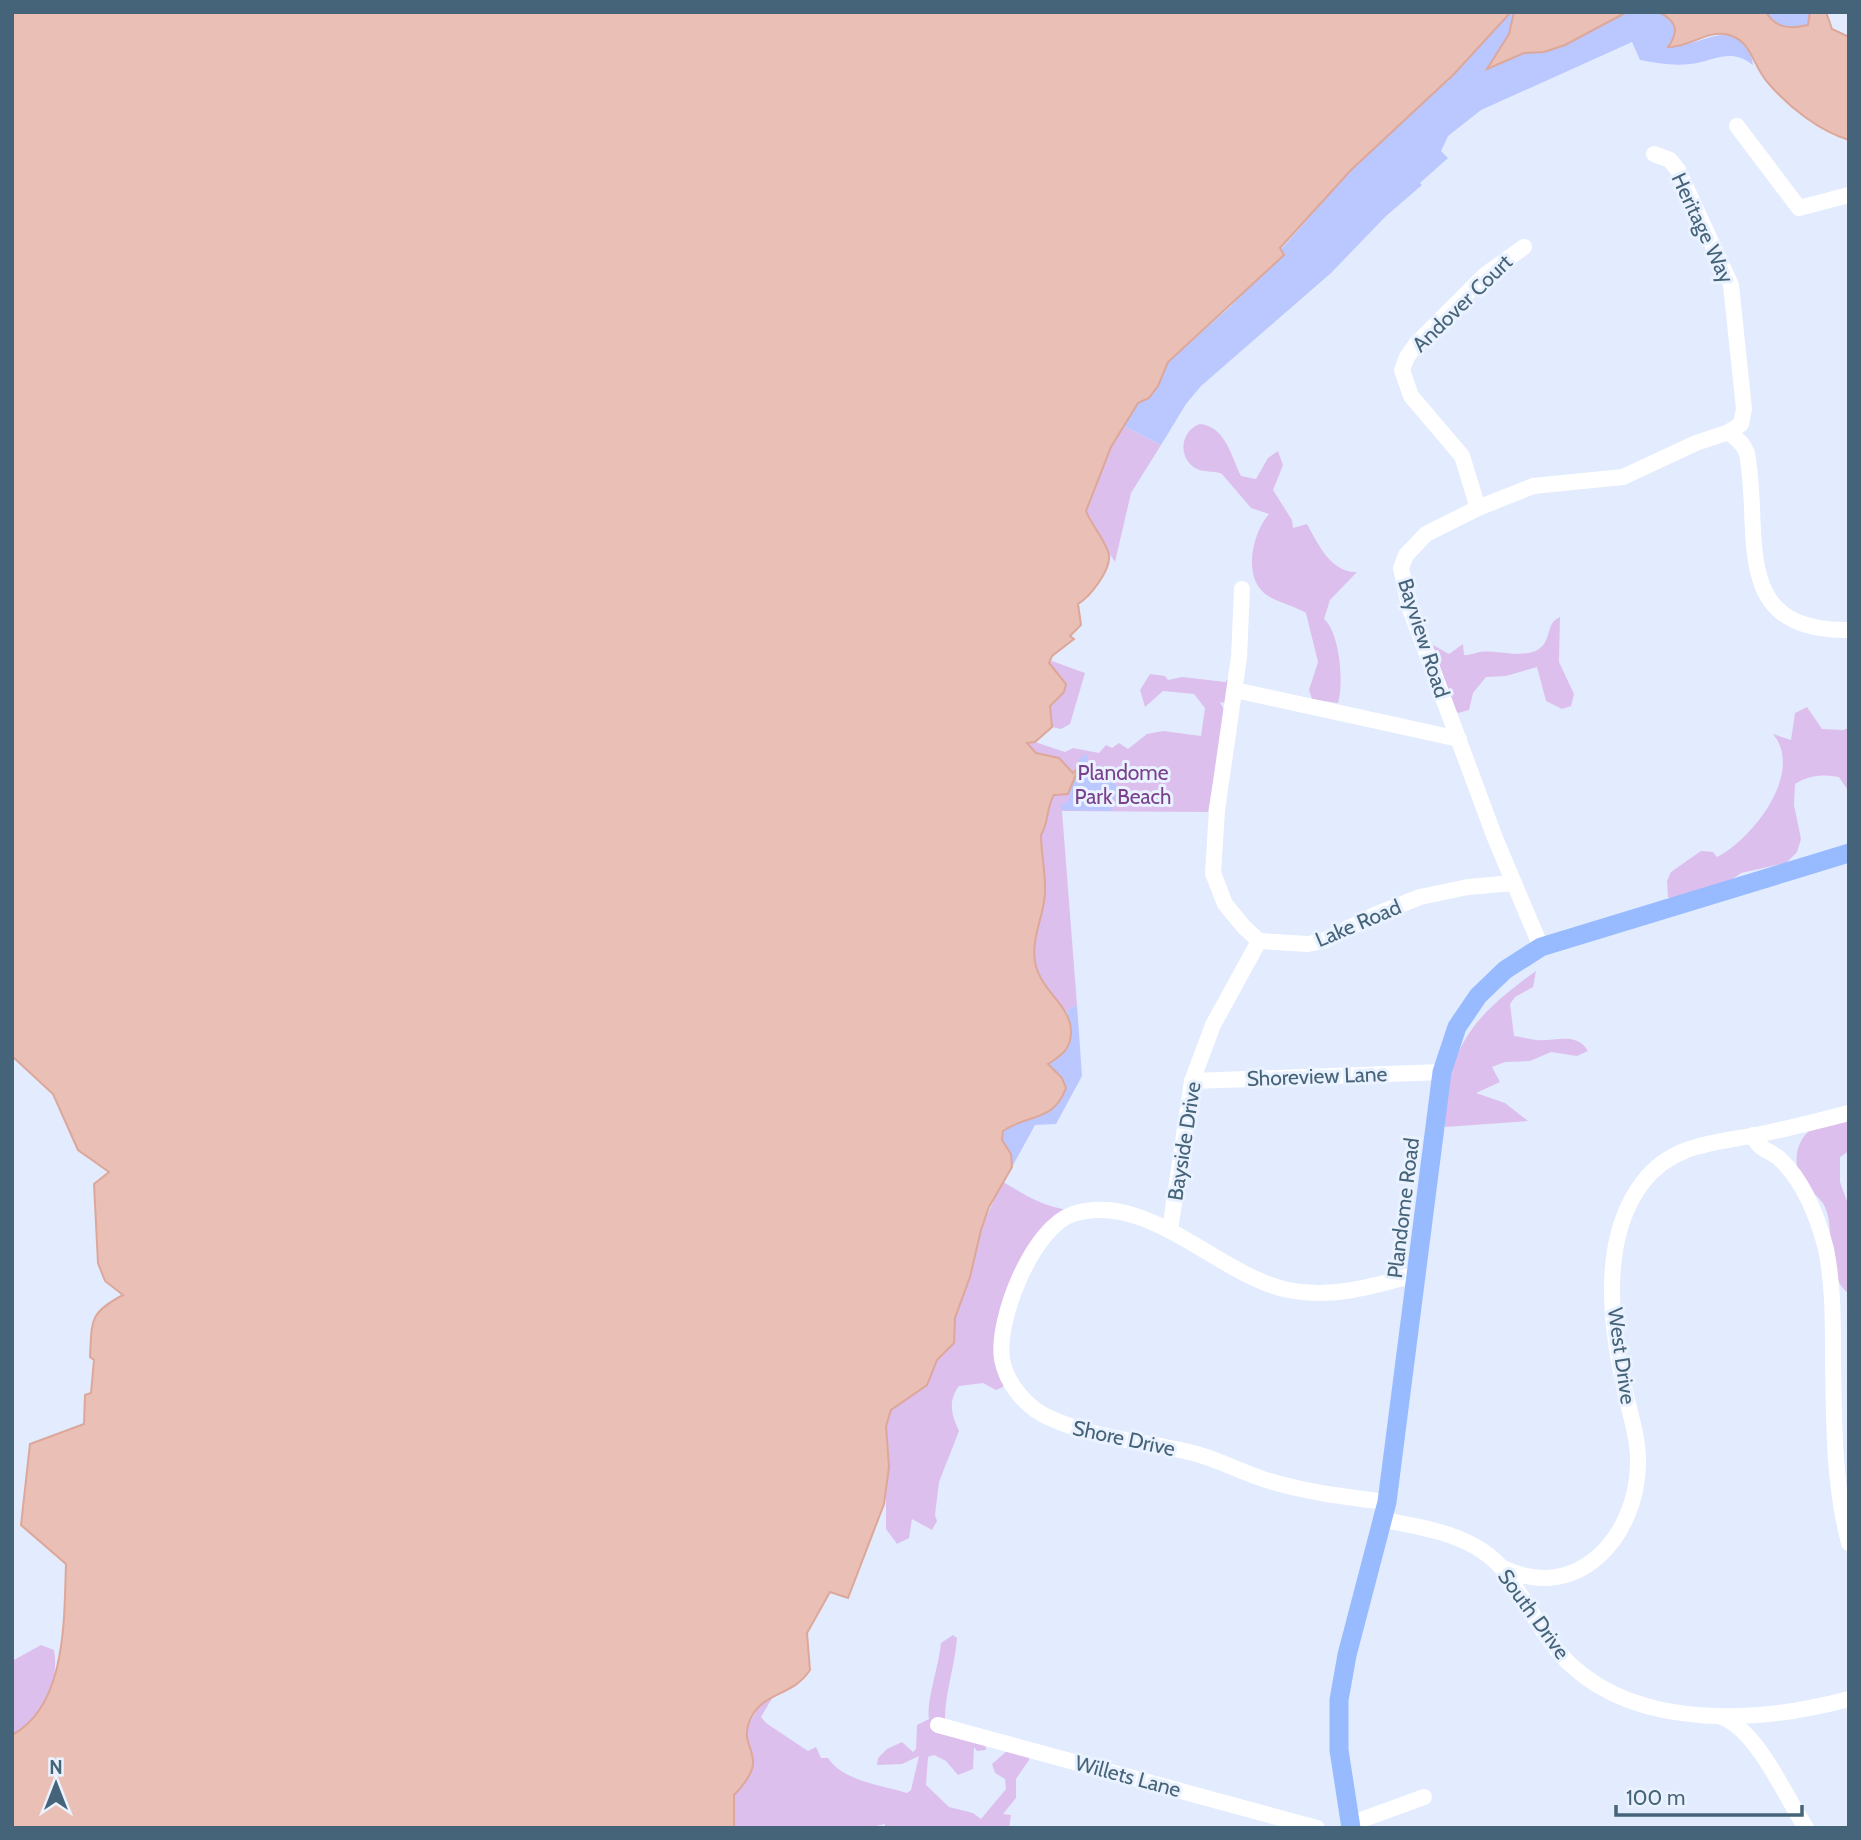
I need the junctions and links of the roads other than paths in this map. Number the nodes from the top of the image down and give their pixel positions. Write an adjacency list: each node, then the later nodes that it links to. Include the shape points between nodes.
1 (1737, 127): 3 (street, via 1799,208)
2 (1654, 154): 5 (street, Heritage Way, via 1670,160 1678,170 1731,285 1744,409 1741,424)
3 (1849, 195)
4 (1524, 247): 6 (street, Andover Court, via 1485,275 1417,343 1402,370 1411,396 1462,456)
5 (1729, 432): 6 (street, Bayview Road, via 1623,477 1533,486); 8 (street, via 1747,453 1754,556 1763,593 1793,621)
6 (1478, 508): 10 (street, Bayview Road, via 1415,542 1401,568 1409,606)
7 (1242, 589): 9 (street)
8 (1849, 630)
9 (1235, 690): 10 (street); 13 (street, via 1217,810 1213,873 1225,905)
10 (1459, 739): 12 (street, Bayview Road)
11 (1849, 853): 14 (main road, Plandome Road)
12 (1514, 883): 13 (street, Lake Road, via 1420,897 1323,941 1289,945); 14 (street, Bayview Road)
13 (1259, 940): 16 (street, Bayside Drive, via 1213,1025)
14 (1541, 947): 15 (main road, Plandome Road, via 1505,970 1478,996 1457,1027)
15 (1442, 1072): 16 (street, Shoreview Lane); 21 (main road, Plandome Road)
16 (1192, 1081): 20 (street, Bayside Drive)
17 (1849, 1113): 18 (street, West Drive)
18 (1766, 1133): 19 (street); 19 (street, via 1760,1148); 25 (street, West Drive, via 1697,1144 1678,1153 1643,1181 1624,1215 1615,1246 1613,1305 1619,1364 1639,1464 1634,1493 1622,1530 1602,1556 1589,1566)
19 (1779, 1158): 23 (street, via 1811,1205 1826,1251 1832,1302 1834,1457)
20 (1170, 1230): 21 (street, Shore Drive, via 1258,1281 1285,1290 1351,1291); 22 (street, Shore Drive, via 1099,1211 1070,1215 1048,1229 1018,1286 1001,1335 1002,1360 1017,1391 1043,1415 1079,1431 1197,1454 1263,1479)
21 (1418, 1274): 22 (main road, Plandome Road)
22 (1385, 1511): 24 (street, South Drive, via 1469,1544); 33 (main road, Plandome Road, via 1339,1700 1339,1750)
23 (1849, 1543)
24 (1503, 1569): 25 (street, West Drive); 26 (street, South Drive)
25 (1543, 1577): 26 (street, via 1531,1589)
26 (1526, 1604): 29 (street, South Drive, via 1550,1642 1597,1684 1656,1708)
27 (1849, 1699): 28 (street, South Drive)
28 (1760, 1714): 29 (street, South Drive); 31 (street)
29 (1716, 1715): 31 (street)
30 (938, 1725): 34 (street, Willets Lane)
31 (1751, 1738): 35 (street)
32 (1424, 1797): 33 (street)
33 (1350, 1826)
34 (1317, 1828)
35 (1806, 1828)

